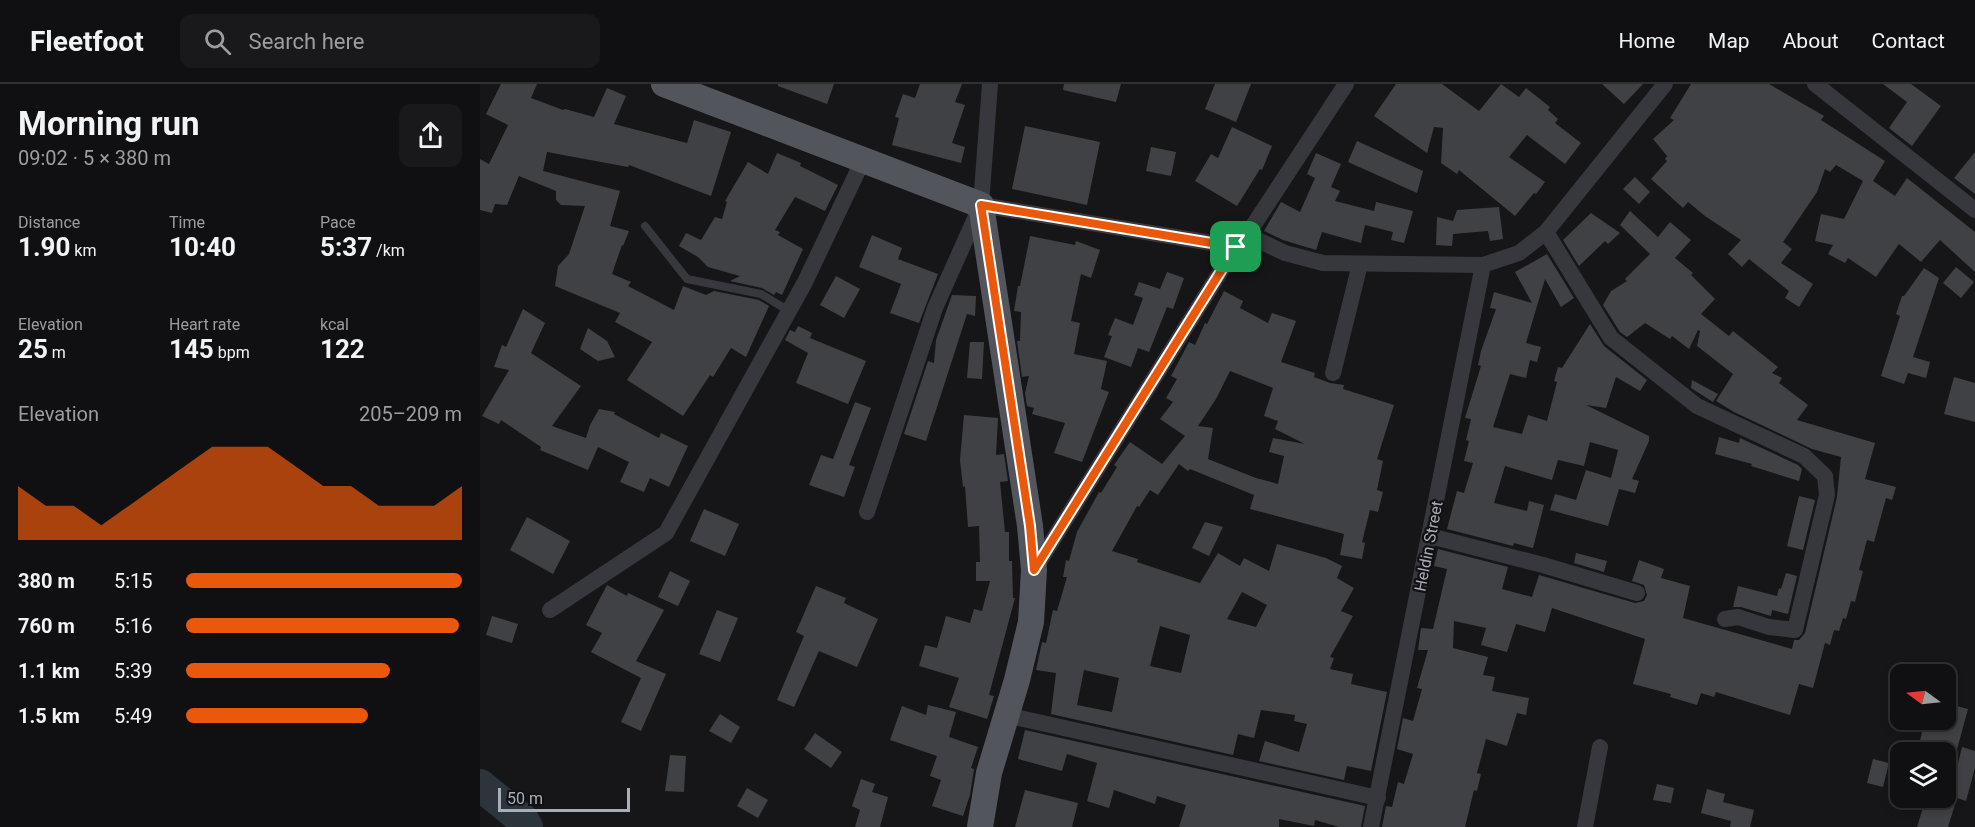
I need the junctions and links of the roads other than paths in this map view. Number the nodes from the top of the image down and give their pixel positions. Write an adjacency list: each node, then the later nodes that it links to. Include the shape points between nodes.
1 (664, 84): 6 (main road)
2 (990, 84): 7 (street)
3 (1346, 84): 11 (street)
4 (1665, 84): 10 (street)
5 (1815, 84): 8 (street)
6 (863, 160): 7 (main road); 14 (street)
7 (981, 205): 11 (street); 16 (street, via 935,308); 18 (main road)
8 (1975, 210)
9 (645, 226): 14 (lane, via 687,279 761,294)
10 (1546, 232): 13 (street, via 1519,253); 21 (street, via 1611,338 1697,406 1804,456 1825,476 1827,495 1795,630 1738,617)
11 (1241, 241): 12 (street, via 1323,263); 18 (street)
12 (1360, 264): 13 (street); 15 (street)
13 (1483, 265): 17 (street, Heldin Street)
14 (789, 311): 20 (street, via 666,533)
15 (1334, 373)
16 (867, 512)
17 (1430, 536): 19 (street); 24 (street, Heldin Street)
18 (1034, 570): 22 (main road, via 1031,622)
19 (1637, 593)
20 (550, 610)
21 (1725, 619)
22 (1006, 715): 24 (street); 25 (main road, via 989,773)
23 (1600, 747): 27 (street)
24 (1378, 798): 26 (street, Heldin Street)
25 (980, 827)
26 (1371, 827)
27 (1585, 827)

